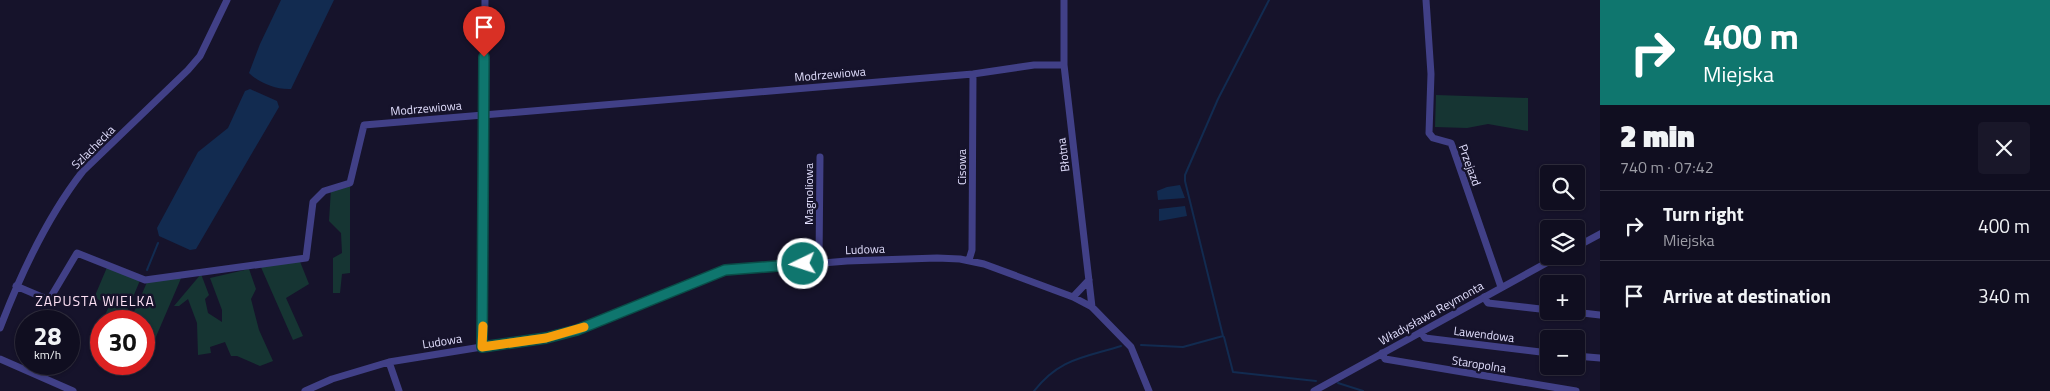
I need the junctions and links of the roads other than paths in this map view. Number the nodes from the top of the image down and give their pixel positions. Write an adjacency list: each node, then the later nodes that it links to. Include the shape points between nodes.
1 (227, 0): 15 (street, Szlachecka, via 200,56 71,186)
2 (485, 0): 7 (street)
3 (1064, 0): 5 (street, Błotna)
4 (1426, 0): 16 (street, Przejazd, via 1431,74 1429,133 1433,138 1450,143 1454,150)
5 (1064, 65): 6 (street, Modrzewiowa, via 1034,65); 14 (street, Błotna)
6 (973, 74): 7 (street, Modrzewiowa); 11 (street, Cisowa, via 972,250)
7 (482, 115): 15 (street, Modrzewiowa, via 364,125 350,183 324,191 313,202 306,258 145,280 77,253 49,300); 25 (street)
8 (820, 157): 12 (street, Magnoliowa)
9 (1600, 234): 10 (street)
10 (1585, 242)
11 (969, 260): 12 (street, Ludowa); 18 (street, Ludowa)
12 (819, 262): 25 (street, Ludowa, via 725,270 577,330)
13 (1542, 265): 16 (street, Władysława Reymonta)
14 (1089, 280): 18 (street); 19 (street, Błotna)
15 (16, 286): 23 (street, Szlachecka)
16 (1501, 287): 17 (street, Władysława Reymonta)
17 (1484, 296): 20 (street, via 1488,303); 24 (street, Władysława Reymonta)
18 (1073, 297): 19 (street, Ludowa)
19 (1092, 307): 35 (street, Ludowa, via 1131,347)
20 (1540, 309)
21 (1585, 313): 22 (street)
22 (1600, 315)
23 (0, 328)
24 (1421, 332): 26 (street, Lawendowa, via 1424,338); 27 (street, Władysława Reymonta)
25 (482, 347): 31 (street, Ludowa)
26 (1540, 351)
27 (1382, 353): 36 (street, Władysława Reymonta); 37 (street, Staropolna, via 1385,359)
28 (1585, 357): 29 (street)
29 (1600, 358)
30 (0, 359): 32 (street)
31 (389, 362): 33 (street, Ludowa, via 332,379); 34 (street)
32 (72, 391)
33 (305, 391)
34 (399, 391)
35 (1148, 391)
36 (1314, 391)
37 (1576, 391)

